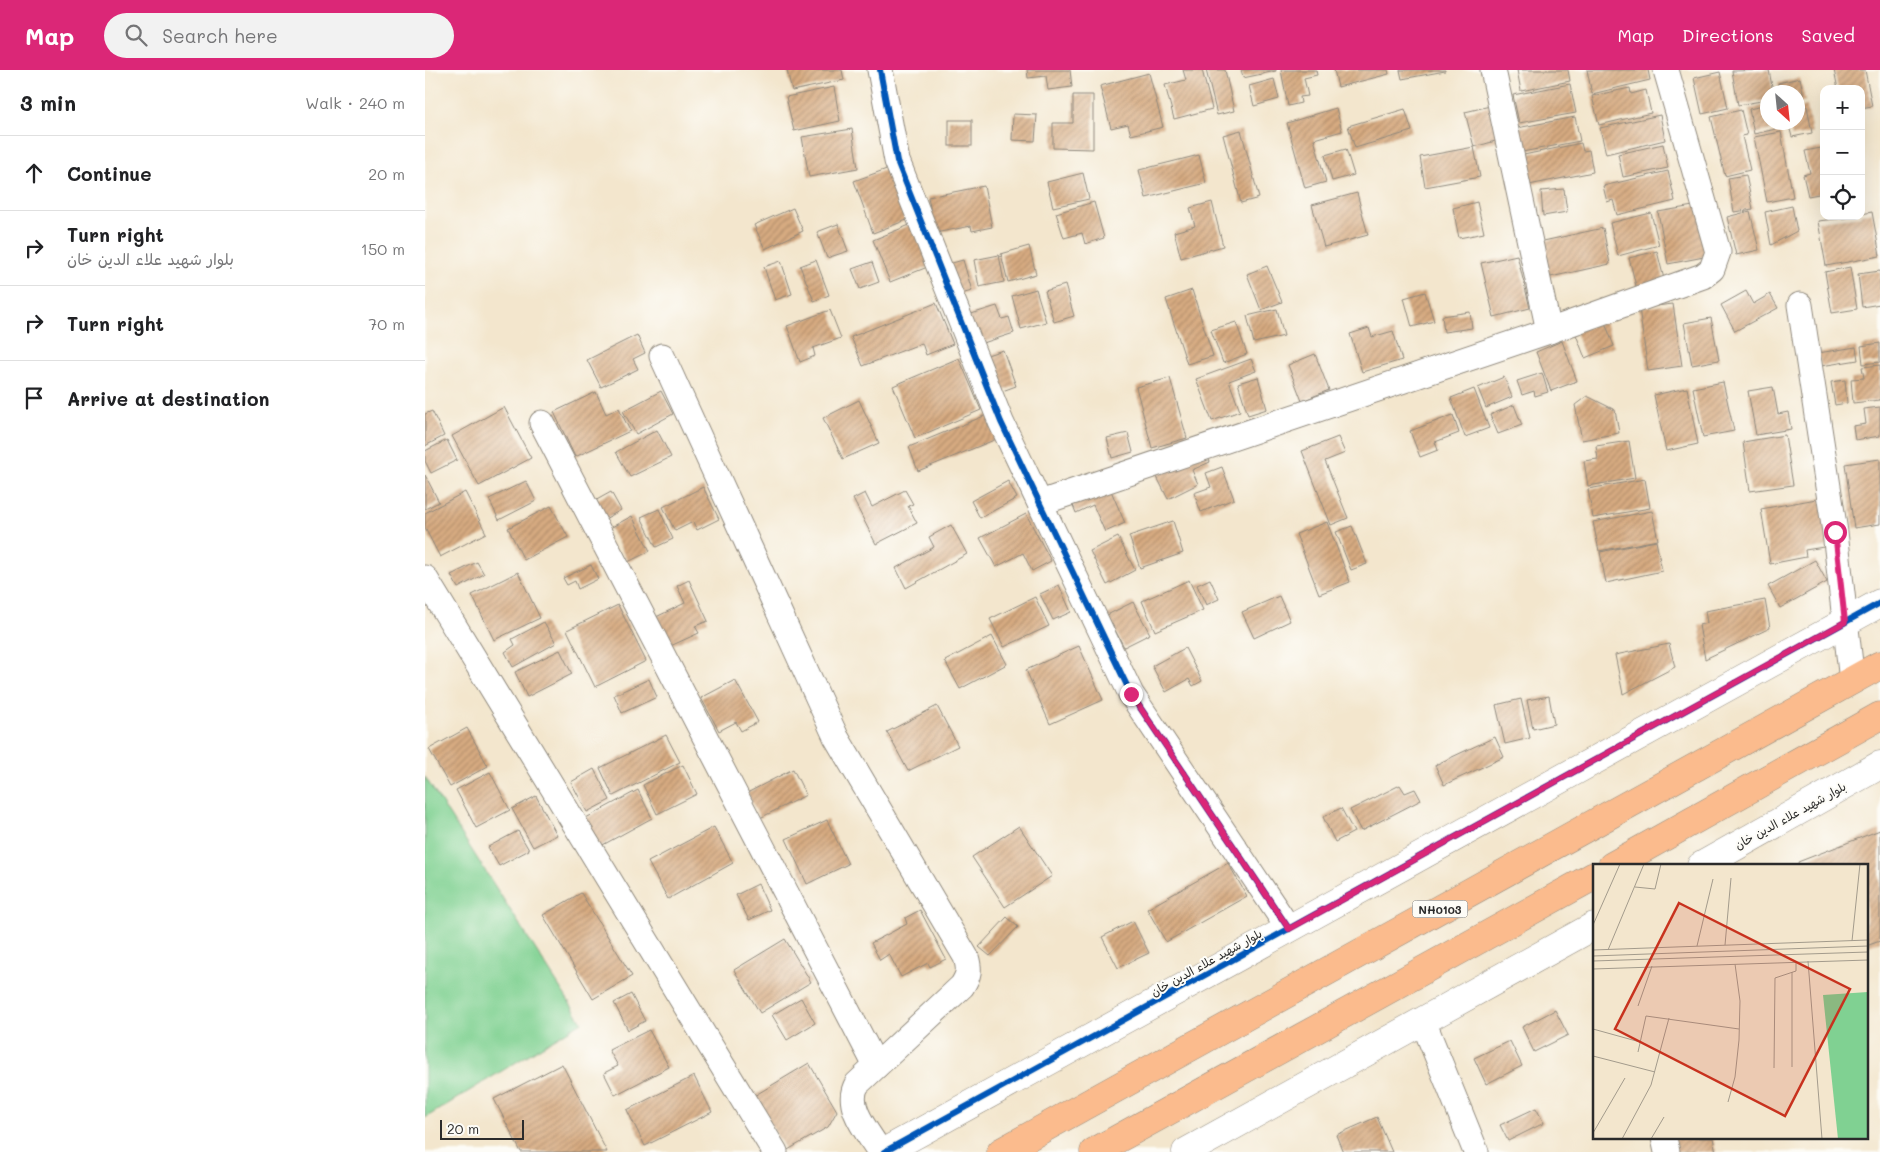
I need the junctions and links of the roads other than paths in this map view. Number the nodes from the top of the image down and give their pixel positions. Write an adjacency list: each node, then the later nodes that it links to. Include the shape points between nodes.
1 (880, 70): 8 (street, via 897,161 1001,422)
2 (1493, 70): 5 (street)
3 (1666, 70): 5 (street, via 1717,252 1716,261 1712,269 1690,282)
4 (1799, 305): 11 (street, via 1835,532)
5 (1549, 331): 8 (street)
6 (662, 356): 22 (street, via 836,737 966,957 969,969 962,986)
7 (542, 423): 22 (street)
8 (1040, 503): 20 (street, via 1131,694)
9 (425, 578): 23 (street)
10 (1880, 603): 11 (street, بلوار شهید علاء الدین خان)
11 (1845, 622): 13 (street); 20 (street, بلوار شهید علاء الدین خان)
12 (1880, 665): 13 (highway, NH0103)
13 (1851, 681): 25 (highway, NH0103)
14 (1880, 716): 16 (highway)
15 (1880, 765): 17 (street, بلوار شهید علاء الدین خان)
16 (1616, 864)
17 (1705, 864)
18 (1593, 877): 26 (highway)
19 (1593, 927): 21 (street)
20 (1289, 929): 24 (street, بلوار شهید علاء الدین خان)
21 (1423, 1021): 27 (street); 28 (street)
22 (875, 1066): 24 (street, via 852,1092 852,1105)
23 (775, 1152)
24 (882, 1152)
25 (1001, 1152)
26 (1094, 1152)
27 (1186, 1152)
28 (1476, 1152)

